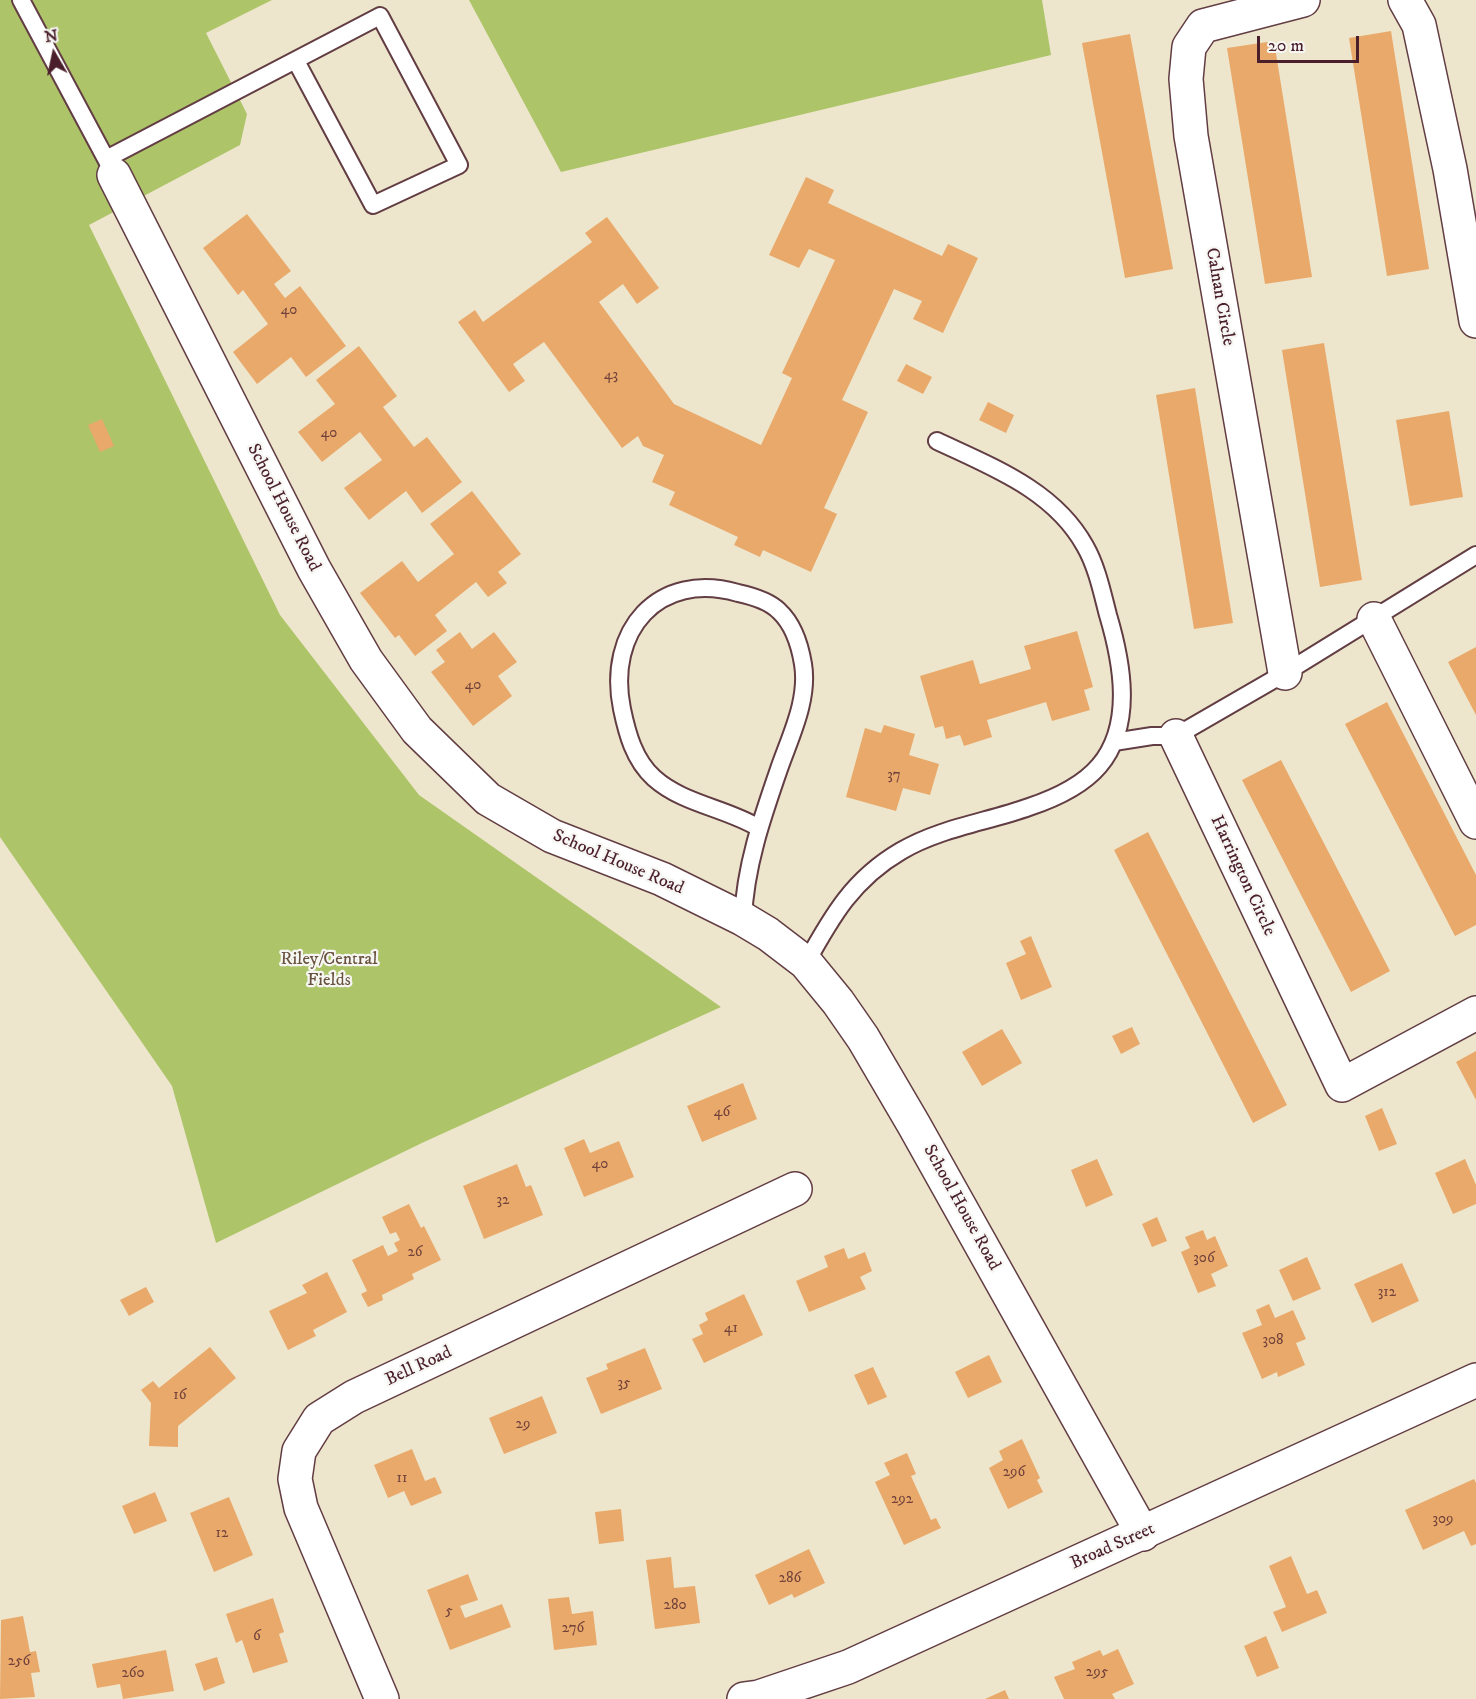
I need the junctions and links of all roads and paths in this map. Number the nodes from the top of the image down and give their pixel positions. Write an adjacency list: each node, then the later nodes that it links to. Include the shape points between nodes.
1 (21, 0): 5 (lane)
2 (1405, 0): 6 (street, via 1419,26 1450,169)
3 (1299, 1): 10 (street, Calnan Circle, via 1203,26 1189,47 1186,79 1191,136)
4 (296, 61): 4 (lane, via 380,16 459,165 373,206); 5 (lane)
5 (110, 167): 15 (street, School House Road, via 314,569 366,660 417,730 488,799 552,836 662,879)
6 (1476, 321)
7 (937, 441): 12 (lane, via 1015,478 1050,502 1086,546 1113,631 1119,667 1121,716)
8 (1476, 555): 9 (lane)
9 (1374, 619): 10 (lane); 13 (street)
10 (1285, 673): 11 (lane)
11 (1176, 736): 12 (lane); 17 (street, Harrington Circle, via 1342,1085)
12 (1114, 742): 16 (lane, via 1099,767 1073,787 1030,807 954,828 902,850 863,878 832,916)
13 (1476, 822)
14 (759, 828): 14 (lane, via 804,688 795,636 779,611 756,597 727,589 693,588 666,596 644,611 621,658 620,698 636,755 653,777 676,793 742,817); 15 (lane, via 744,892)
15 (743, 919): 16 (street, School House Road)
16 (806, 963): 20 (street, School House Road, via 838,1002 903,1106)
17 (1476, 1013)
18 (795, 1189): 22 (street, Bell Road, via 354,1397 319,1419 299,1451 295,1479 301,1508)
19 (1476, 1380): 20 (street, Broad Street)
20 (1143, 1534): 21 (street, Broad Street, via 848,1667)
21 (754, 1698)
22 (382, 1699)

